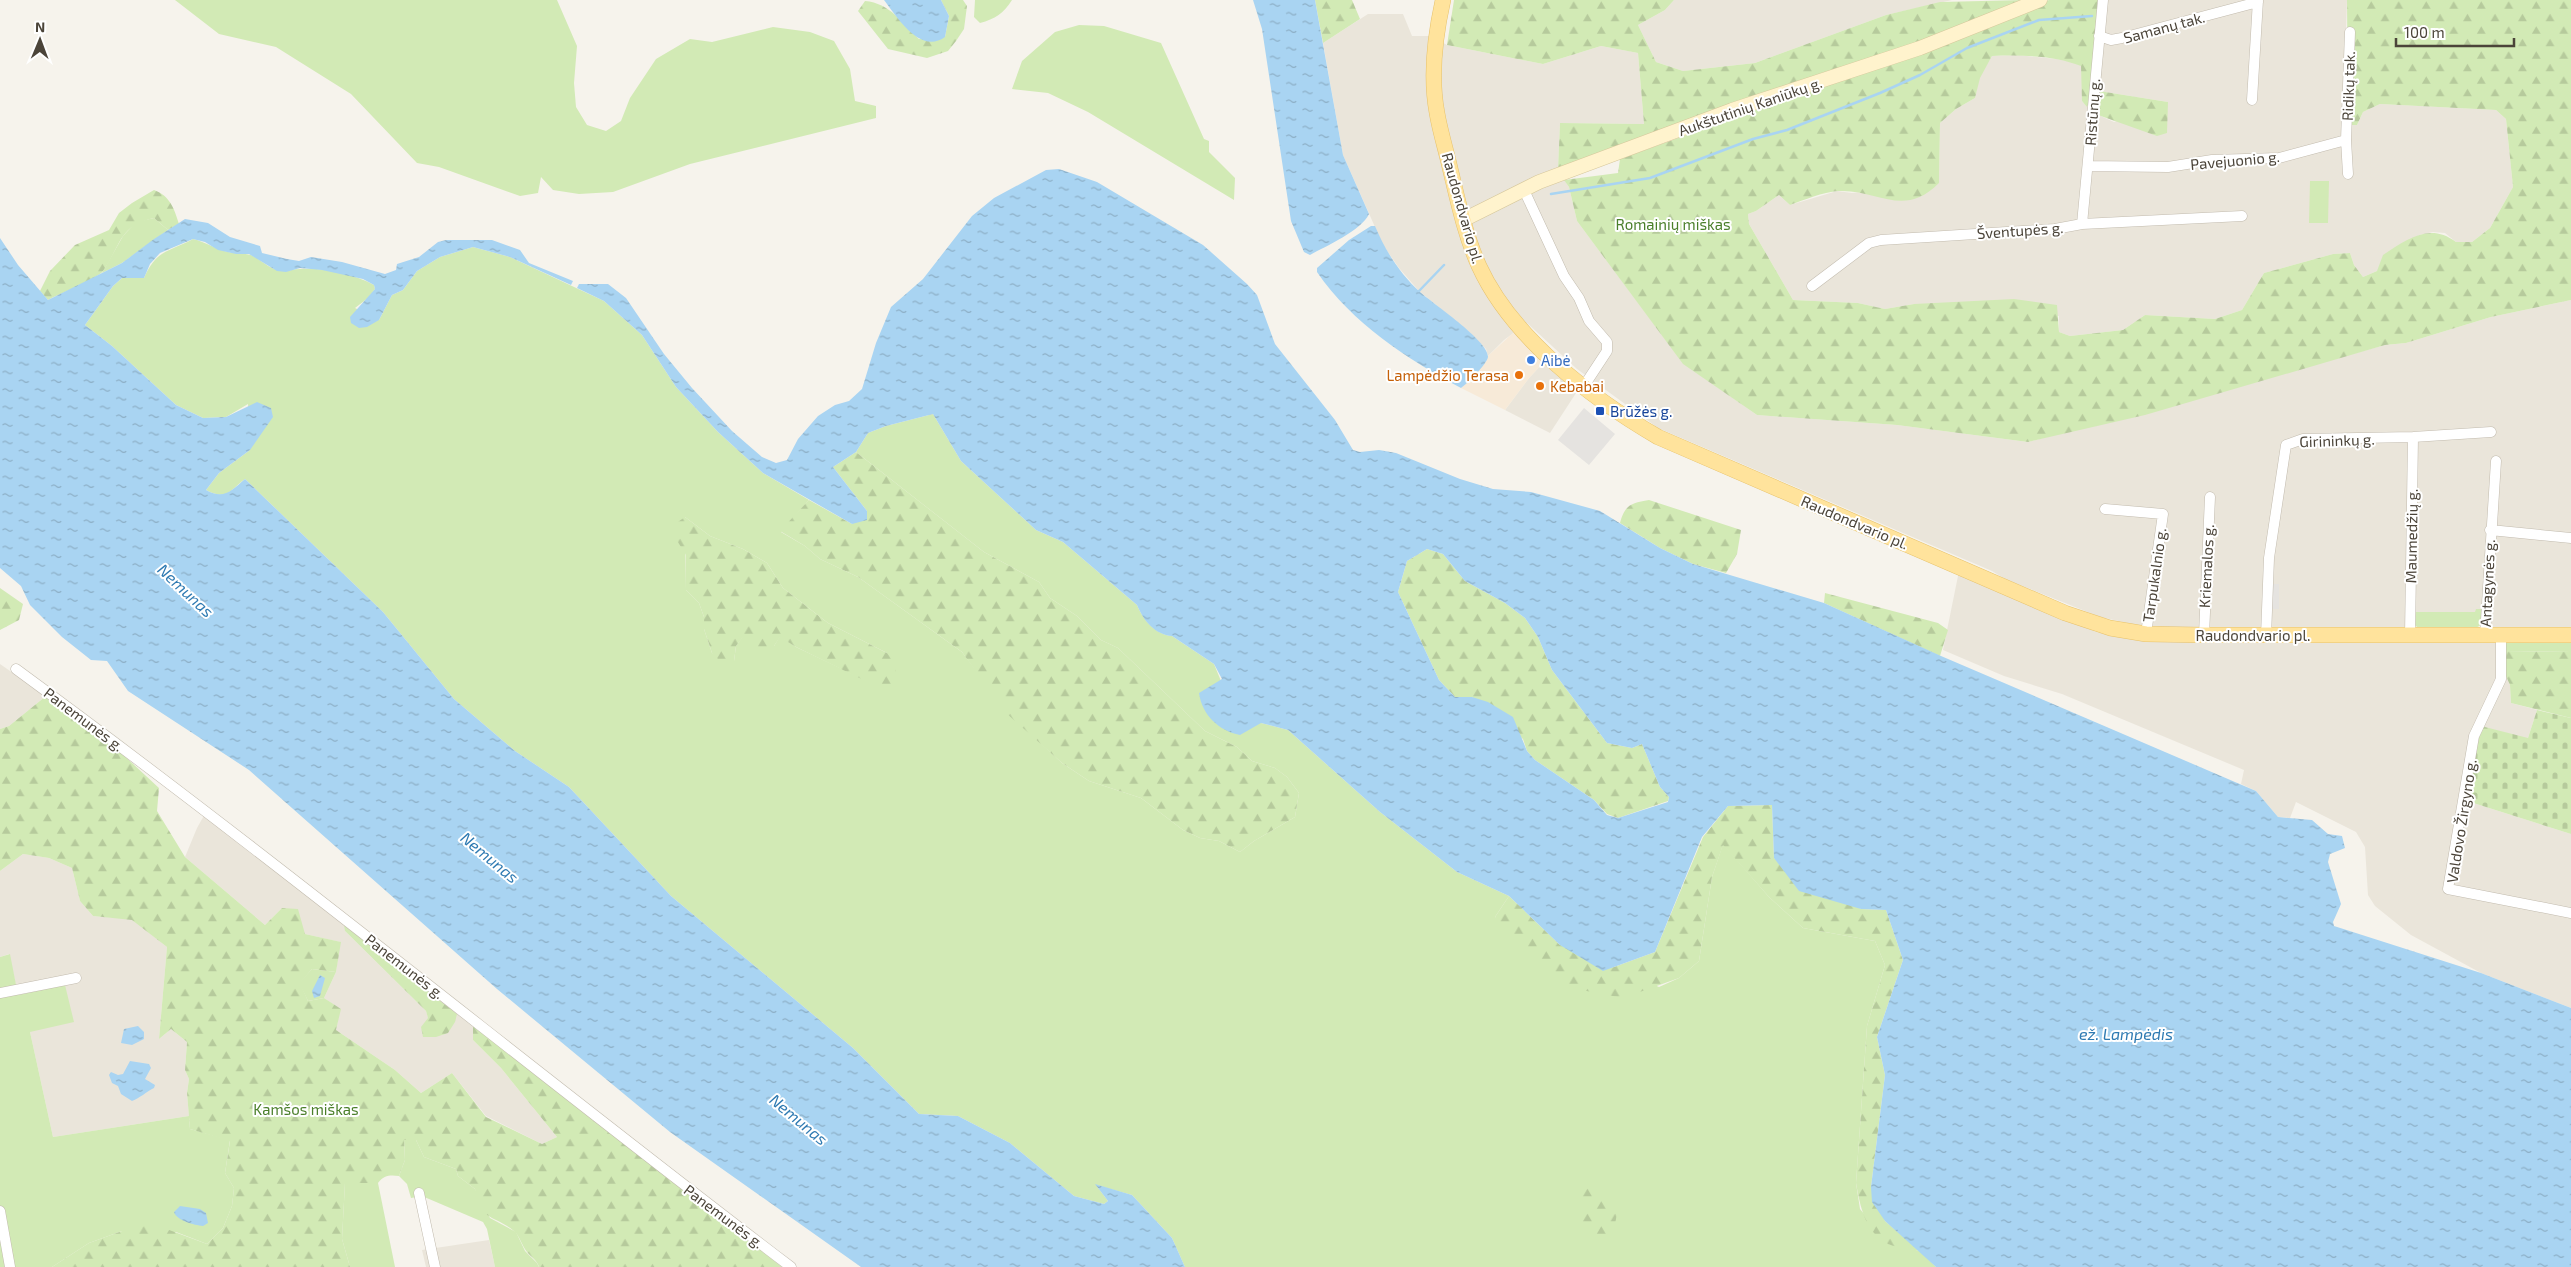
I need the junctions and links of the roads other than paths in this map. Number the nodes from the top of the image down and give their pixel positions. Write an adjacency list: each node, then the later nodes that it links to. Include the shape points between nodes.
1 (1443, 0): 13 (main road, Raudondvario pl., via 1436,40 1436,112)
2 (2040, 0): 11 (street, Aukštutinių Kaniūkų g., via 1920,48 1732,110)
3 (2103, 0): 6 (street, Ristūnų g.)
4 (2258, 1): 6 (street, Samanų tak., via 2122,38 2111,40); 7 (street)
5 (2350, 32): 8 (street, Ridikų tak.)
6 (2099, 36): 9 (street, Ristūnų g.)
7 (2252, 100)
8 (2346, 140): 9 (street, Pavejuonio g., via 2279,158 2212,160 2168,167); 10 (street)
9 (2088, 166): 14 (street, Ristūnų g.)
10 (2348, 174)
11 (1524, 190): 13 (street, Aukštutinių Kaniūkų g.); 16 (street, via 1564,276 1589,321 1607,342 1604,357)
12 (2242, 216): 14 (street, Šventupės g.)
13 (1463, 220): 16 (main road, Raudondvario pl., via 1479,265 1504,308 1528,336)
14 (2082, 224): 15 (street, Šventupės g., via 2055,229 1881,240 1869,243)
15 (1812, 286)
16 (1584, 386): 24 (main road, Raudondvario pl., via 1637,425 1702,457 2065,613 2110,628)
17 (2491, 432): 18 (street, Girininkų g.)
18 (2413, 437): 26 (street, Maumedžių g.); 28 (street, Girininkų g., via 2303,439 2286,445 2269,558)
19 (2496, 461): 22 (street, Antagynės g.)
20 (2210, 498): 25 (street, Kriemalos g.)
21 (2105, 509): 24 (street, Tarpukalnio g., via 2163,514)
22 (2490, 530): 23 (street, Antagynės g.); 29 (street, Antagynės g.)
23 (2571, 538)
24 (2146, 634): 25 (main road, Raudondvario pl.)
25 (2204, 635): 28 (main road, Raudondvario pl.)
26 (2410, 635): 28 (main road, Raudondvario pl.); 29 (main road, Raudondvario pl.)
27 (2571, 635): 30 (main road, Raudondvario pl.)
28 (2266, 636)
29 (2485, 636): 30 (main road, Raudondvario pl.)
30 (2501, 636): 32 (street, Valdovo Žirgyno g., via 2501,678 2474,736 2448,889)
31 (16, 669): 39 (street, Panemunės g., via 341,915)
32 (2571, 913)
33 (76, 978): 34 (street)
34 (0, 993)
35 (419, 1193): 38 (street)
36 (0, 1211): 37 (street)
37 (10, 1267)
38 (435, 1267)
39 (791, 1267)

